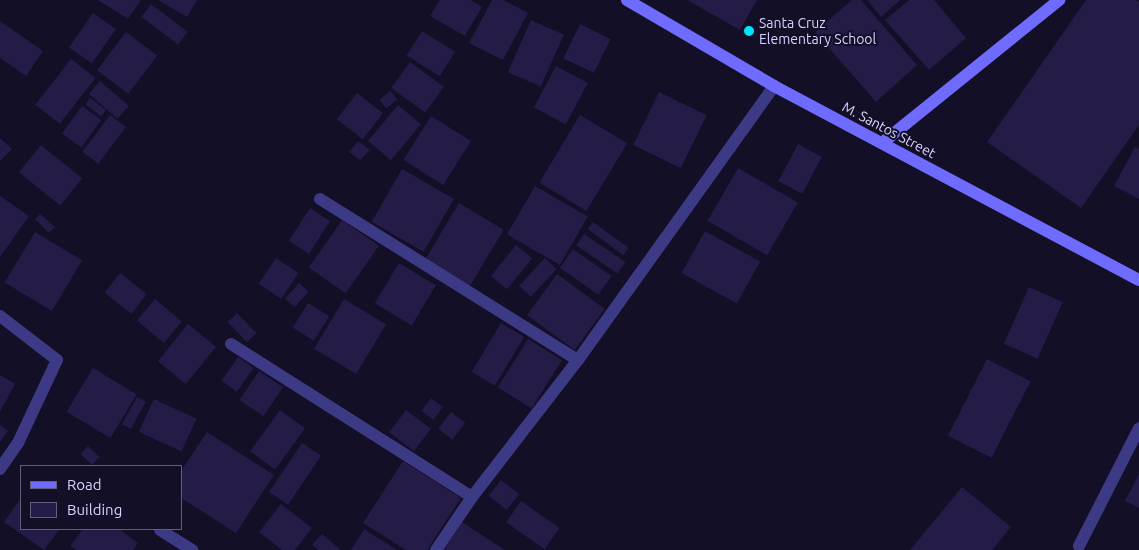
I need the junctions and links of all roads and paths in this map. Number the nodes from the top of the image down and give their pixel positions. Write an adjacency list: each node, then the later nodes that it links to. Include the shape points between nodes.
1 (628, 0): 3 (street, M. Santos Street)
2 (1060, 0): 4 (street)
3 (774, 86): 4 (street, M. Santos Street); 9 (street)
4 (882, 143): 6 (street, M. Santos Street)
5 (320, 199): 9 (street)
6 (1139, 280)
7 (0, 316): 11 (street, via 57,360 18,443)
8 (232, 344): 12 (street)
9 (578, 360): 12 (street)
10 (1139, 428): 14 (street)
11 (0, 470)
12 (472, 497): 16 (street)
13 (160, 530): 15 (street)
14 (1079, 546)
15 (192, 550)
16 (436, 550)

